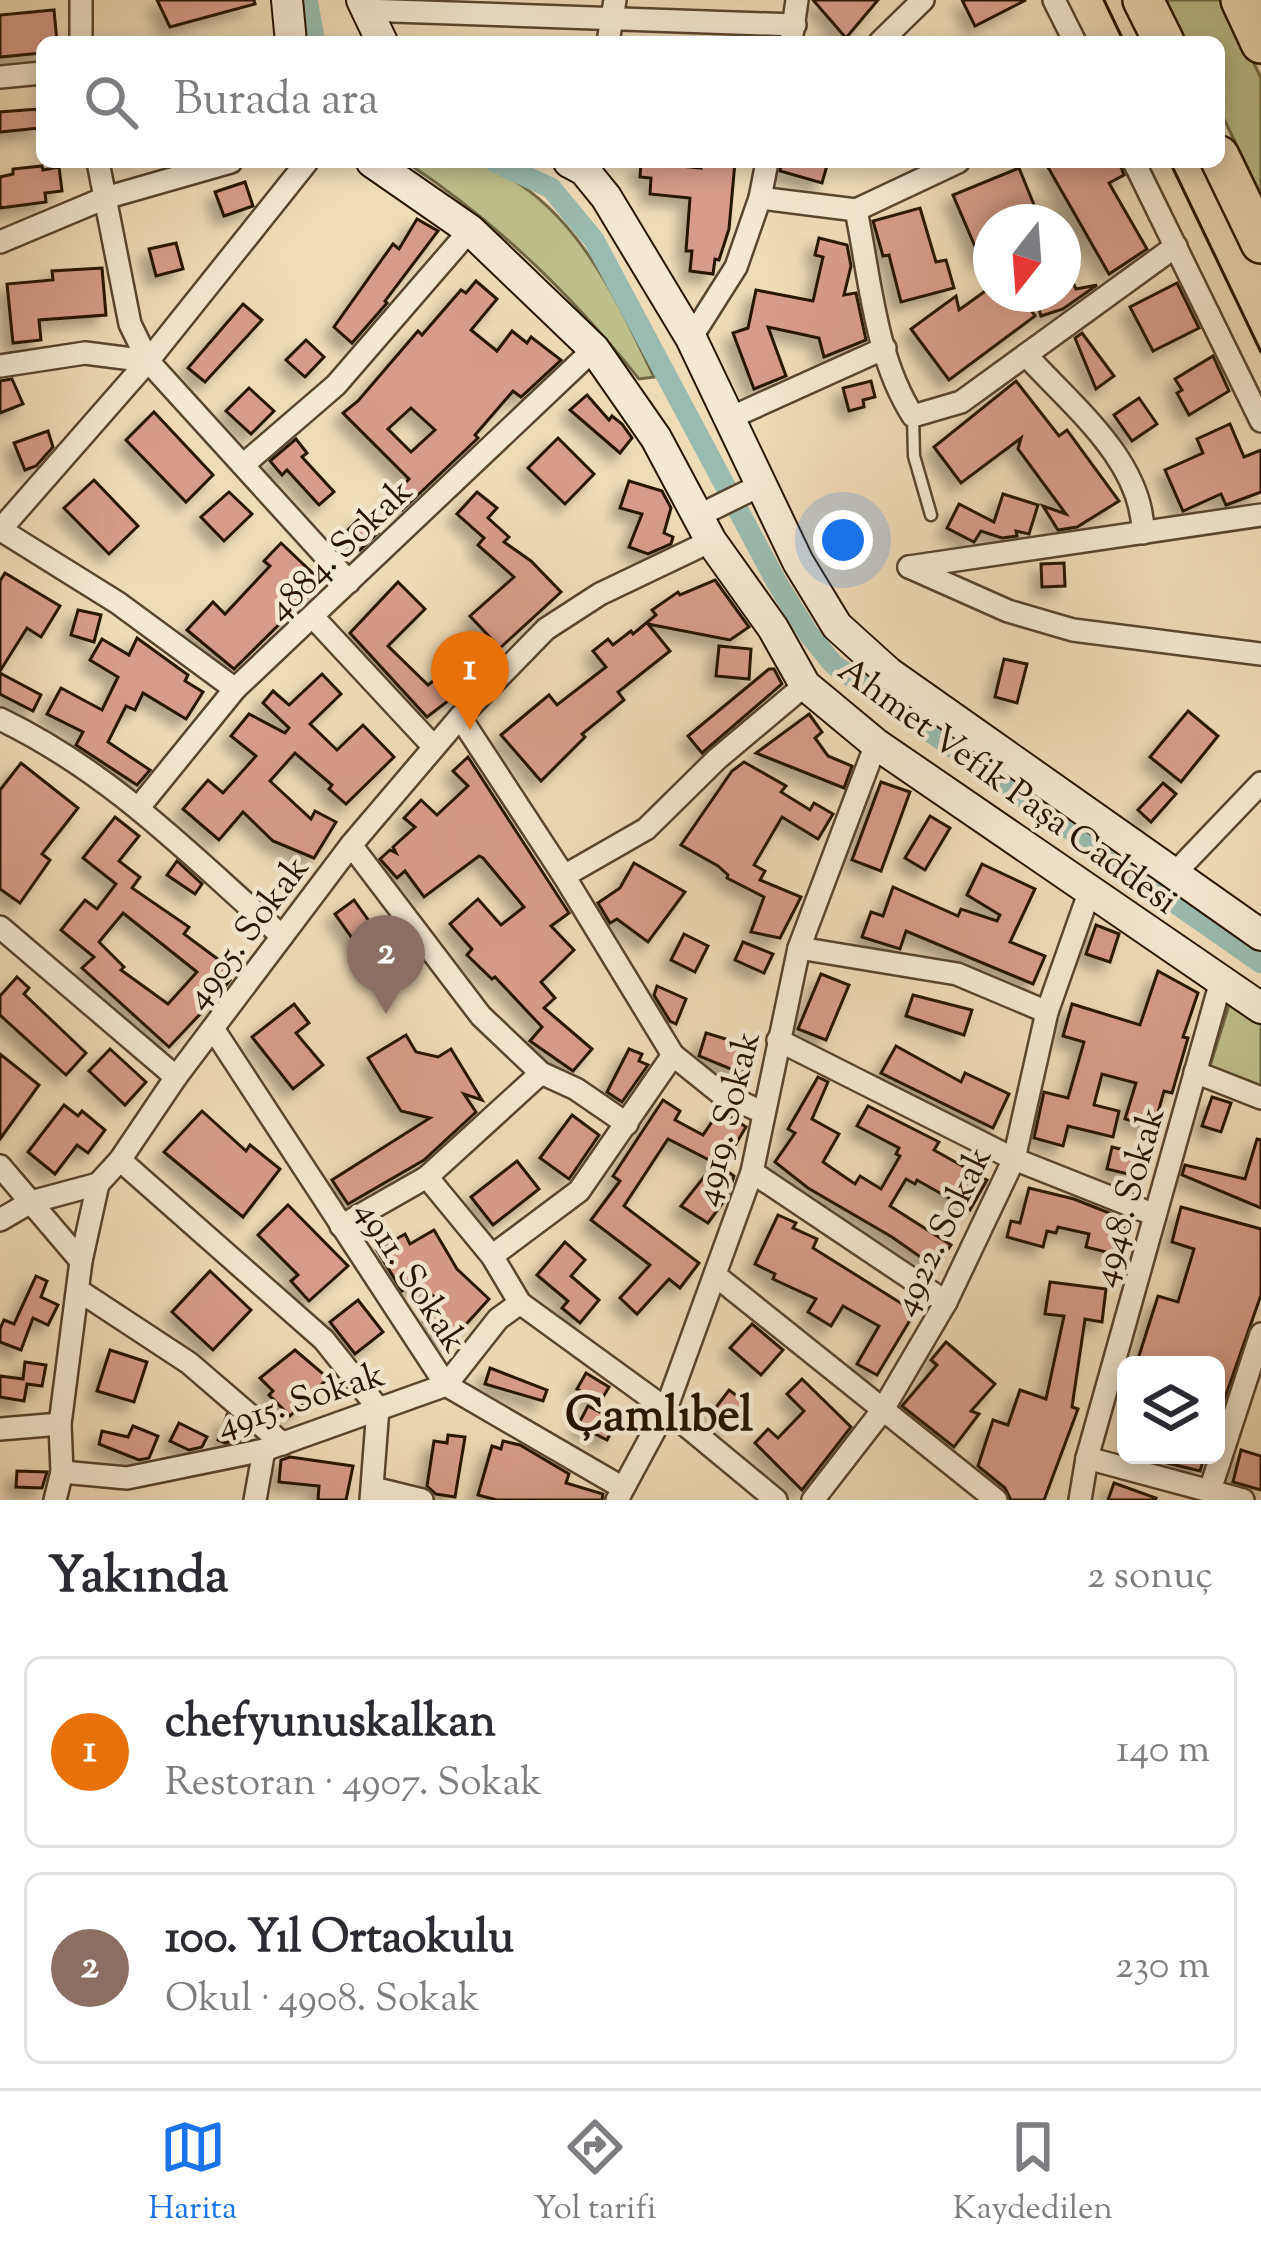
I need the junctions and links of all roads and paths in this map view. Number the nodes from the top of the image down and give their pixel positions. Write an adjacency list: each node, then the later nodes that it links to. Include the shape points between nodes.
1 (81, 0): 11 (street)
2 (286, 0): 12 (street)
3 (797, 0): 10 (street)
4 (923, 0): 14 (street)
5 (1054, 0): 15 (street)
6 (1143, 0): 16 (highway)
7 (1240, 0): 17 (highway)
8 (363, 5): 9 (street); 13 (street)
9 (614, 8): 10 (street)
10 (793, 33)
11 (81, 36)
12 (290, 36)
13 (379, 36)
14 (886, 36)
15 (1072, 36)
16 (1161, 36)
17 (1261, 43)
18 (36, 74): 19 (street)
19 (0, 77)
20 (99, 168): 30 (street)
21 (211, 168): 30 (street)
22 (302, 168): 40 (street)
23 (381, 168): 32 (street, Ahmet Vefik Paşa Caddesi)
24 (582, 168): 36 (street)
25 (766, 168): 29 (street)
26 (945, 168): 31 (street)
27 (1137, 168): 35 (street)
28 (1225, 168): 34 (highway)
29 (760, 198): 31 (street); 36 (street, via 736,267)
30 (105, 199): 33 (street); 40 (street, via 130,324)
31 (856, 209): 37 (street)
32 (470, 230): 38 (street, Ahmet Vefik Paşa Caddesi); 45 (street, via 336,385)
33 (0, 242)
34 (1261, 243)
35 (1176, 246): 39 (street); 44 (street)
36 (691, 338): 43 (street)
37 (885, 348): 42 (street); 43 (street)
38 (594, 350): 49 (street, Ahmet Vefik Paşa Caddesi, via 656,438); 52 (street, 4884. Sokak)
39 (1026, 356): 42 (street, via 961,402); 51 (street, via 1137,490)
40 (148, 361): 41 (street, via 86,353); 45 (street); 50 (street)
41 (0, 366)
42 (913, 416): 47 (lane, via 914,456)
43 (730, 418): 46 (street)
44 (1261, 421)
45 (243, 465): 52 (street)
46 (743, 494): 49 (street, 4905. Sokak); 64 (street, via 837,626 889,673)
47 (932, 515)
48 (1261, 515): 51 (street)
49 (704, 528): 55 (street, Ahmet Vefik Paşa Caddesi); 57 (street, 4905. Sokak, via 547,629)
50 (0, 530): 56 (street)
51 (1143, 533): 54 (street, via 909,567 1072,630)
52 (349, 582): 53 (street, 4884. Sokak)
53 (314, 617): 56 (street, 4884. Sokak); 60 (street)
54 (1261, 654)
55 (805, 685): 59 (street, Ahmet Vefik Paşa Caddesi); 65 (street, via 646,829)
56 (235, 689): 62 (street, 4884. Sokak)
57 (460, 717): 60 (street, 4905. Sokak); 65 (street)
58 (0, 719): 62 (street)
59 (876, 744): 66 (street, Ahmet Vefik Paşa Caddesi); 70 (street, 4919. Sokak)
60 (434, 747): 63 (street, 4905. Sokak)
61 (1261, 783): 64 (street)
62 (140, 806): 69 (street)
63 (351, 845): 69 (street, 4905. Sokak); 78 (street, via 481,1016)
64 (1173, 875): 68 (street)
65 (565, 876): 76 (street)
66 (1089, 893): 71 (street, Ahmet Vefik Paşa Caddesi); 73 (street, 4922. Sokak)
67 (0, 927): 79 (street)
68 (1261, 935)
69 (282, 936): 74 (street, 4905. Sokak)
70 (800, 948): 73 (street, via 957,974); 75 (street, 4919. Sokak)
71 (1221, 981): 72 (street, Ahmet Vefik Paşa Caddesi); 77 (street, 4948. Sokak)
72 (1261, 1008)
73 (1047, 1012): 83 (street, 4922. Sokak)
74 (214, 1030): 79 (street, 4905. Sokak); 92 (street, 4911. Sokak)
75 (778, 1040): 81 (street, 4919. Sokak); 83 (street)
76 (673, 1055): 81 (street, via 719,1092); 82 (street)
77 (1195, 1072): 80 (street); 90 (street, 4948. Sokak)
78 (542, 1073): 82 (street); 87 (street)
79 (176, 1077): 84 (street, 4905. Sokak)
80 (1261, 1098)
81 (764, 1113): 86 (street, 4919. Sokak)
82 (627, 1124): 93 (street, via 580,1191)
83 (1014, 1159): 90 (street); 97 (street, 4922. Sokak)
84 (120, 1160): 88 (street, 4905. Sokak); 101 (street, via 324,1340)
85 (0, 1166): 89 (street)
86 (752, 1172): 95 (street, 4919. Sokak); 97 (street)
87 (427, 1178): 92 (street); 93 (street)
88 (98, 1184): 89 (street); 94 (street)
89 (31, 1202): 91 (street); 94 (street)
90 (1155, 1215): 107 (street, 4948. Sokak)
91 (0, 1220)
92 (341, 1226): 100 (street, 4911. Sokak)
93 (492, 1256): 98 (street)
94 (81, 1261): 96 (street)
95 (715, 1275): 102 (street, 4919. Sokak); 103 (street)
96 (78, 1290): 104 (street); 106 (street, via 189,1363)
97 (946, 1302): 103 (street, 4922. Sokak)
98 (520, 1303): 100 (street); 102 (street)
99 (1261, 1334): 109 (street)
100 (446, 1385): 101 (street, 4915. Sokak); 111 (street, 4911. Sokak)
101 (378, 1408): 106 (street, 4915. Sokak); 110 (street)
102 (666, 1409): 111 (street, 4919. Sokak); 115 (street)
103 (882, 1411): 116 (street, 4922. Sokak); 117 (street)
104 (61, 1424): 105 (street); 108 (street)
105 (0, 1429)
106 (273, 1447): 108 (street, 4915. Sokak, via 127,1478); 113 (street)
107 (1088, 1458): 109 (street); 118 (street, 4948. Sokak)
108 (62, 1472): 112 (street)
109 (1210, 1490): 119 (street)
110 (372, 1494): 114 (street)
111 (620, 1494)
112 (55, 1500)
113 (254, 1500)
114 (422, 1500)
115 (776, 1500)
116 (813, 1500)
117 (996, 1500)
118 (1080, 1500)
119 (1243, 1500)

